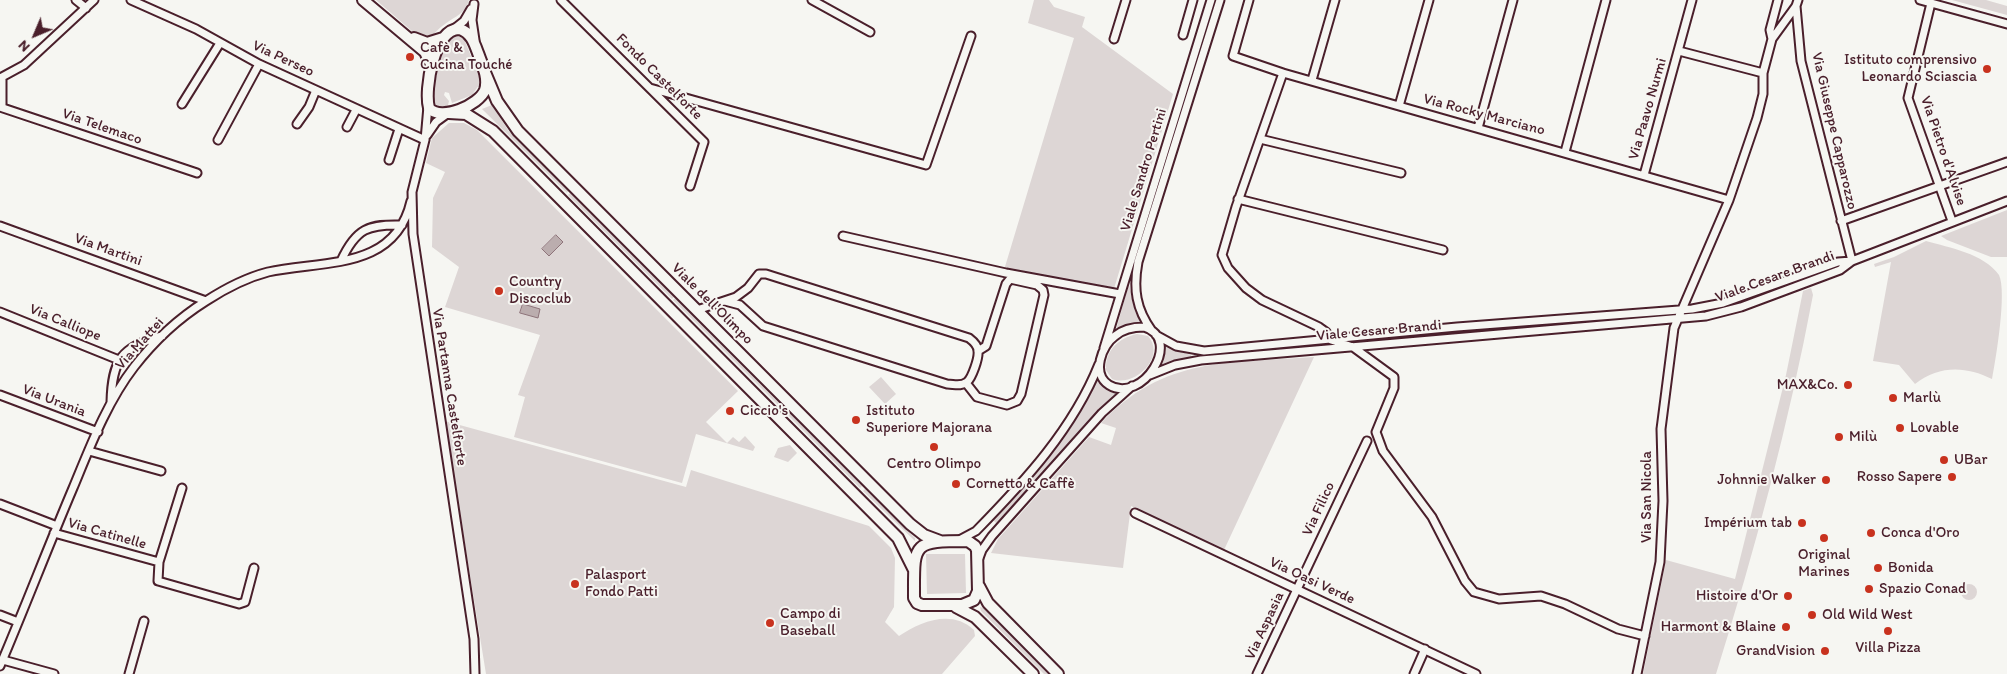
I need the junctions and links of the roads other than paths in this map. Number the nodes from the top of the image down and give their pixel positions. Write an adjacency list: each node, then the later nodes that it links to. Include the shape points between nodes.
1 (76, 0): 22 (street)
2 (94, 0): 22 (street)
3 (132, 0): 32 (street, Via Perseo)
4 (364, 0): 25 (street)
5 (561, 0): 42 (street, Fondo Castelforte)
6 (812, 0): 26 (street)
7 (1126, 0): 30 (street)
8 (1194, 0): 27 (street)
9 (1211, 0): 77 (street, Viale Sandro Pertini)
10 (1220, 0): 84 (street, Viale Sandro Pertini, via 1137,268 1137,303)
11 (1249, 0): 38 (street, Via Rocky Marciano, via 1233,56)
12 (1335, 0): 41 (street)
13 (1428, 0): 46 (street)
14 (1513, 0): 52 (street)
15 (1606, 0): 57 (street)
16 (1692, 0): 34 (street, Via Paavo Nurmi)
17 (1778, 0): 31 (street, via 1770,30)
18 (1920, 0): 21 (street)
19 (474, 2): 24 (street, via 467,17); 33 (street, via 472,25)
20 (1797, 3): 31 (street); 69 (street, Via Giuseppe Capparozzo, via 1801,61)
21 (1931, 3): 23 (street); 64 (street, Via Pietro d'Alvise, via 1908,98)
22 (86, 8): 40 (street, via 24,65)
23 (2007, 24)
24 (454, 29): 29 (street); 33 (street, Viale dell'Olimpo, via 469,33)
25 (404, 32): 29 (street, via 427,43); 36 (street, via 428,56)
26 (870, 32)
27 (1183, 35)
28 (971, 36): 42 (street, via 926,165)
29 (443, 38): 36 (street)
30 (1114, 39)
31 (1772, 40): 39 (street)
32 (220, 43): 35 (street, Via Perseo); 44 (street)
33 (477, 50): 37 (street, Viale dell'Olimpo)
34 (1679, 51): 39 (street, Via Paavo Nurmi); 62 (street, Via Paavo Nurmi)
35 (260, 64): 43 (street, Via Perseo); 55 (street)
36 (432, 66): 45 (street)
37 (484, 70): 49 (street, via 486,84 483,94 474,102); 81 (street, Viale dell'Olimpo, via 497,102 512,124)
38 (1283, 73): 41 (street, Via Rocky Marciano); 54 (street)
39 (1763, 73): 66 (street, via 1763,94 1757,118)
40 (1, 76): 47 (street)
41 (1312, 80): 46 (street, Via Rocky Marciano)
42 (650, 88): 63 (street, Fondo Castelforte, via 704,142)
43 (316, 90): 48 (street, Via Perseo); 50 (street)
44 (182, 104)
45 (428, 104): 49 (street, via 434,113); 56 (street, Via Partanna Castelforte)
46 (1399, 106): 52 (street, Via Rocky Marciano)
47 (1, 107): 60 (street, Via Telemaco)
48 (356, 110): 51 (street); 53 (street, Via Perseo)
49 (449, 113): 56 (street, via 434,125); 110 (street, via 466,114 492,131 898,538)
50 (297, 124)
51 (347, 126)
52 (1478, 128): 57 (street, Via Rocky Marciano)
53 (399, 129): 56 (street, Via Perseo); 58 (street)
54 (1260, 139): 61 (street); 65 (street)
55 (218, 140)
56 (425, 140): 67 (street, Via Partanna Castelforte)
57 (1565, 152): 62 (street, Via Rocky Marciano)
58 (389, 160)
59 (2007, 162): 64 (street)
60 (197, 173)
61 (1401, 173)
62 (1644, 174): 66 (street, Via Rocky Marciano)
63 (690, 186)
64 (1940, 186): 69 (street); 70 (street, Via Pietro d'Alvise)
65 (1238, 199): 74 (street); 86 (street, via 1222,255 1228,268 1262,300 1319,327)
66 (1728, 200): 80 (street)
67 (411, 201): 71 (street, Via Mattei); 123 (street, Via Partanna Castelforte, via 414,244 474,639)
68 (2007, 201): 70 (street)
69 (1841, 221): 76 (street, Via Giuseppe Capparozzo)
70 (1952, 221): 76 (street)
71 (402, 225): 75 (street, Via Mattei, via 387,243 371,254); 75 (street, via 376,224 362,231)
72 (0, 226): 78 (street, Via Martini)
73 (843, 236): 77 (street, via 1006,273)
74 (1442, 250)
75 (341, 261): 78 (street, Via Mattei, via 255,276)
76 (1852, 261): 80 (street, Viale Cesare Brandi, via 1838,262 1723,303); 83 (street, Viale Cesare Brandi, via 1840,270 1741,307 1719,314)
77 (1120, 294): 88 (street, Viale Sandro Pertini)
78 (206, 301): 85 (street, Via Mattei)
79 (725, 301): 81 (street); 89 (street, via 736,298 759,274 766,274 969,338); 93 (street, via 740,305 763,326 947,384)
80 (1680, 309): 83 (street, Via San Nicola); 86 (street, Viale Cesare Brandi)
81 (697, 310): 105 (street, Viale dell'Olimpo, via 914,529)
82 (0, 312): 90 (street, Via Calliope)
83 (1676, 319): 87 (street, Viale Cesare Brandi); 117 (street, Via San Nicola, via 1661,429 1663,501 1660,562)
84 (1154, 333): 86 (street, Viale Cesare Brandi, via 1176,346 1193,351); 88 (street, via 1137,327 1123,331); 92 (street, via 1160,351)
85 (162, 336): 90 (street, via 137,344); 96 (street, Via Mattei, via 134,368)
86 (1331, 340): 87 (street)
87 (1353, 347): 92 (street, Viale Cesare Brandi, via 1201,360 1175,365); 117 (street, via 1394,377 1394,388 1376,432 1383,451 1432,516 1465,581 1474,592 1499,599 1541,596 1618,629)
88 (1104, 348): 91 (street)
89 (978, 351): 93 (street); 93 (street, via 986,346 1010,279 1037,285 1043,290 1017,401 1007,405 977,397)
90 (119, 360): 96 (street, via 113,373)
91 (1099, 364): 94 (street, via 1101,376 1109,385 1119,388); 106 (street, via 1074,416 1053,446 976,531)
92 (1150, 375): 94 (street)
93 (966, 383)
94 (1132, 386): 108 (street, via 1102,413 994,534 982,550)
95 (0, 394): 97 (street, Via Urania)
96 (111, 404): 97 (street, Via Mattei)
97 (98, 432): 99 (street, Via Mattei)
98 (1367, 441): 112 (street, Via Filico)
99 (89, 451): 100 (street); 104 (street, Via Mattei)
100 (161, 471)
101 (182, 488): 107 (street)
102 (0, 504): 104 (street, Via Catinelle)
103 (1135, 513): 112 (street, Via Oasi Verde)
104 (56, 530): 107 (street, Via Catinelle); 116 (street, Via Mattei)
105 (940, 541): 106 (street); 110 (street, via 930,542 915,553)
106 (955, 541): 108 (street, via 968,541 975,546)
107 (159, 562): 109 (street, Via Catinelle, via 158,581 238,604 245,602)
108 (978, 566): 111 (street)
109 (254, 568)
110 (914, 570): 113 (street, via 914,598 917,603)
111 (978, 579): 113 (street, via 974,600 968,604); 125 (street, via 988,603)
112 (1297, 589): 118 (street, Via Oasi Verde); 126 (street, Via Aspasia)
113 (950, 605): 124 (street, via 975,617)
114 (0, 615): 116 (street)
115 (144, 621): 122 (street)
116 (18, 622): 119 (street, Via Mattei)
117 (1645, 636): 129 (street, Via San Nicola)
118 (1425, 649): 127 (street); 128 (street, Via Oasi Verde)
119 (3, 651): 120 (street, Via Mattei)
120 (1, 663): 121 (street)
121 (54, 674)
122 (129, 674)
123 (475, 674)
124 (1033, 674)
125 (1058, 674)
126 (1257, 674)
127 (1414, 674)
128 (1476, 674)
129 (1637, 674)

